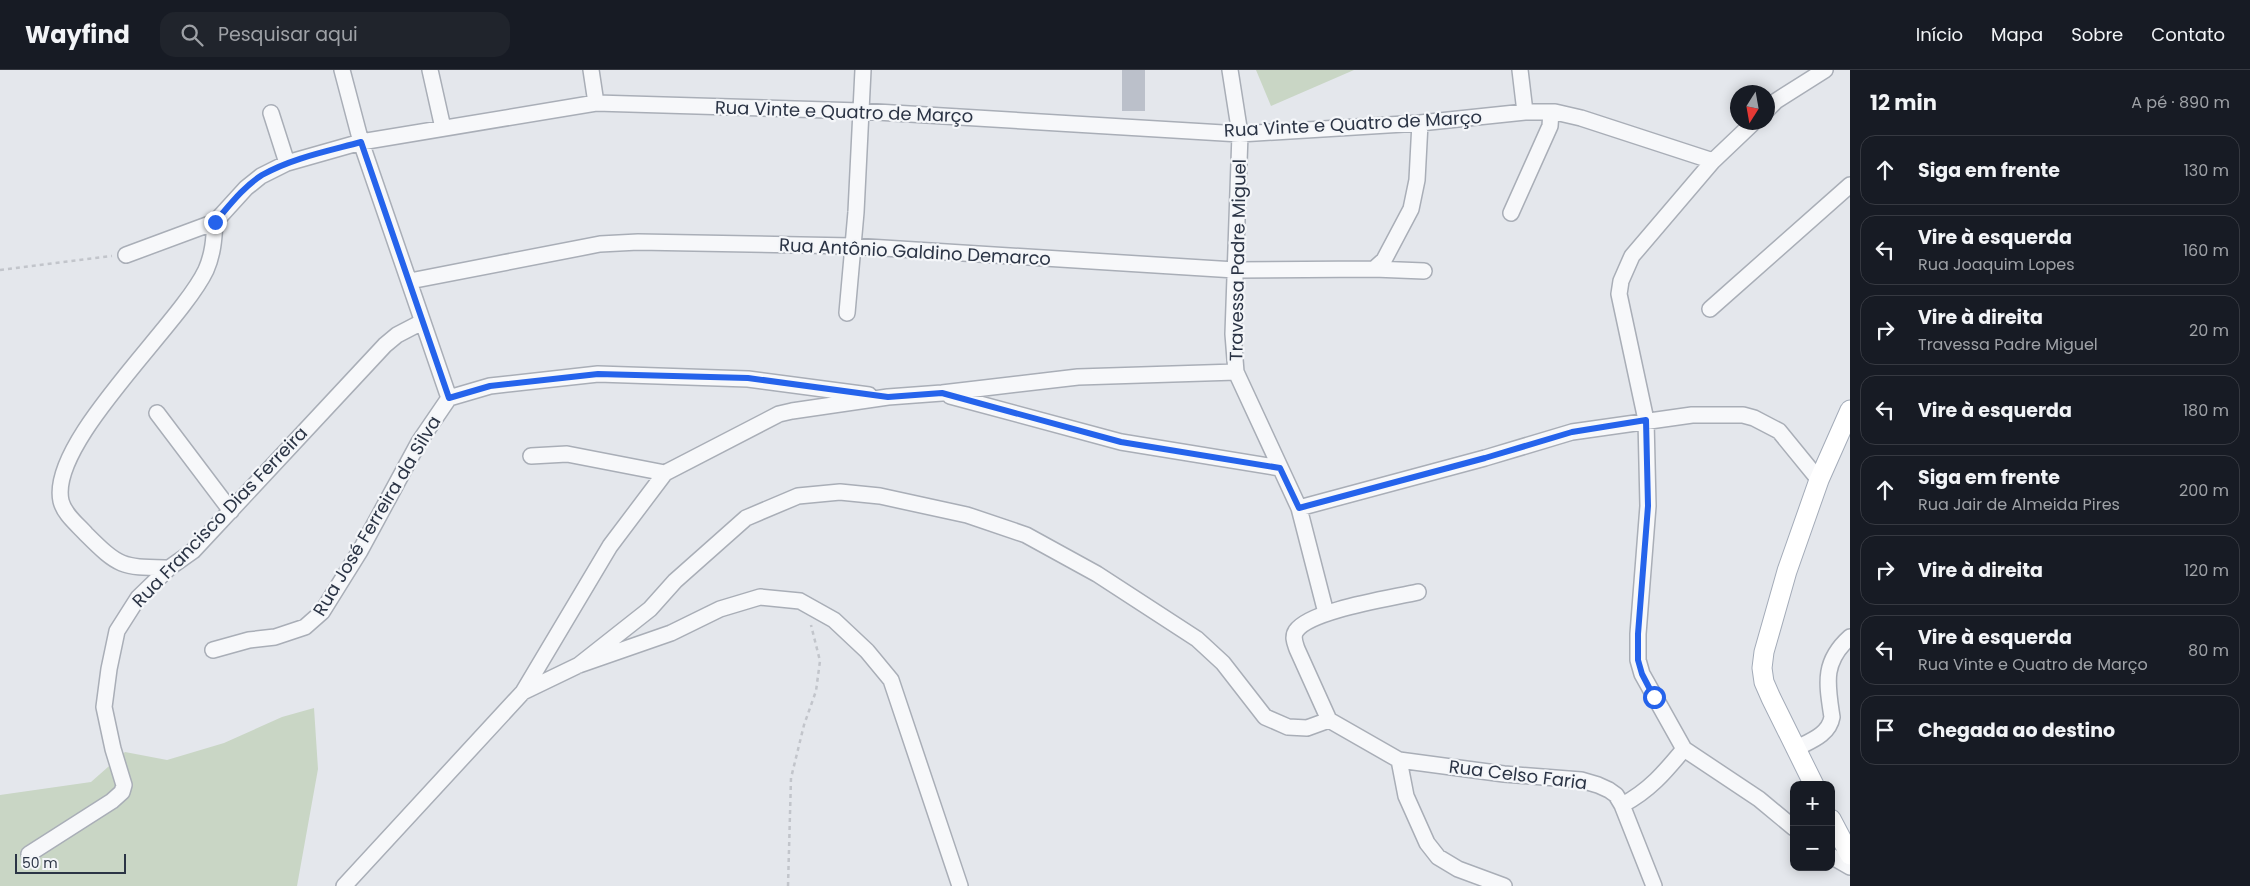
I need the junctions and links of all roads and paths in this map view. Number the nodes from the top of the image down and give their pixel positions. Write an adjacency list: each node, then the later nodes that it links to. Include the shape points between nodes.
1 (342, 70): 18 (street)
2 (430, 70): 15 (street)
3 (591, 70): 9 (street)
4 (863, 70): 10 (street)
5 (1230, 70): 17 (street, Travessa Padre Miguel)
6 (1520, 70): 11 (street)
7 (1825, 70): 8 (street)
8 (1775, 102)
9 (596, 104): 10 (street, Rua Vinte e Quatro de Março); 15 (street, Rua Vinte e Quatro de Março)
10 (860, 111): 17 (street, Rua Vinte e Quatro de Março); 24 (street)
11 (1525, 112): 12 (street, Rua Vinte e Quatro de Março); 14 (street, Rua Vinte e Quatro de Março)
12 (1553, 112): 19 (street, Rua Vinte e Quatro de Março); 22 (street, via 1550,126)
13 (271, 113): 20 (street)
14 (1420, 123): 17 (street, Rua Vinte e Quatro de Março); 26 (street, via 1413,202 1384,260)
15 (443, 128): 18 (street, Rua Vinte e Quatro de Março)
16 (1746, 130): 19 (street)
17 (1240, 134): 28 (street, Travessa Padre Miguel)
18 (361, 142): 20 (street, Rua Vinte e Quatro de Março); 30 (street)
19 (1713, 161): 40 (street, via 1632,256 1621,281 1619,294)
20 (287, 163): 23 (street, Rua Vinte e Quatro de Março, via 246,188)
21 (1850, 185): 31 (street)
22 (1511, 213)
23 (215, 222): 25 (street, Rua Vinte e Quatro de Março); 47 (street, via 213,252 199,282 73,448 61,489 61,501 68,515 116,562 128,567)
24 (852, 246): 28 (street, Rua Antônio Galdino Demarco); 30 (street, Rua Antônio Galdino Demarco, via 613,243); 32 (street)
25 (126, 255): 27 (path)
26 (1374, 269): 28 (street, Rua Antônio Galdino Demarco); 29 (street, Rua Antônio Galdino Demarco)
27 (0, 270)
28 (1235, 270): 34 (street, Travessa Padre Miguel, via 1233,334)
29 (1424, 271)
30 (410, 281): 33 (street)
31 (1710, 309)
32 (847, 313)
33 (422, 322): 37 (street); 46 (street, Rua Francisco Dias Ferreira, via 385,345)
34 (1236, 372): 35 (street, via 1078,377); 42 (street, Travessa Padre Miguel)
35 (942, 393): 36 (street); 42 (street, via 1121,442)
36 (888, 397): 37 (street, via 748,378 598,374 490,386); 43 (street, via 780,414)
37 (449, 398): 52 (street, Rua José Ferreira da Silva, via 419,442 360,551 322,612 305,627)
38 (1850, 410): 44 (main road)
39 (157, 413): 46 (street)
40 (1646, 420): 44 (street, via 1692,415 1754,418 1778,431); 45 (street, via 1572,432); 56 (street, via 1648,506 1638,660 1642,674)
41 (531, 456): 43 (street, via 568,454)
42 (1280, 468): 45 (street, Travessa Padre Miguel)
43 (665, 473): 54 (street, via 610,546)
44 (1819, 480): 57 (main road, via 1787,571 1762,668 1764,682)
45 (1299, 508): 50 (street, Travessa Padre Miguel)
46 (231, 511): 47 (street, Rua Francisco Dias Ferreira, via 193,551)
47 (169, 568): 63 (street, Rua Francisco Dias Ferreira, via 138,598 117,631 109,669 104,707 124,784 122,792)
48 (1418, 592): 50 (street)
49 (800, 601): 53 (street, via 760,596 720,609 671,633); 68 (path, via 814,632 820,661 816,691 791,778); 69 (street, via 834,620 867,651 891,680)
50 (1326, 613): 55 (street, via 1302,625 1294,638)
51 (1850, 637): 57 (street, via 1837,649 1826,683 1831,723 1824,733)
52 (213, 650)
53 (579, 665): 54 (street); 55 (street, via 650,609 675,581 746,518 798,496 840,492 880,496 967,515 1026,535 1097,574 1197,639 1223,663 1265,717 1288,727 1307,728)
54 (523, 692): 67 (street)
55 (1329, 720): 58 (street, Rua Celso Faria)
56 (1684, 749): 60 (street, via 1661,777 1642,794); 61 (street, via 1759,799)
57 (1796, 749): 59 (main road)
58 (1399, 760): 60 (street, Rua Celso Faria, via 1580,780 1609,790); 70 (street, via 1406,796 1427,842 1438,856 1458,868)
59 (1812, 781)
60 (1622, 805): 71 (street, Rua Celso Faria)
61 (1792, 826)
62 (1835, 826): 64 (main road)
63 (29, 854)
64 (1850, 855)
65 (1835, 858): 66 (street)
66 (1850, 867)
67 (344, 886)
68 (788, 886)
69 (960, 886)
70 (1504, 886)
71 (1654, 886)

